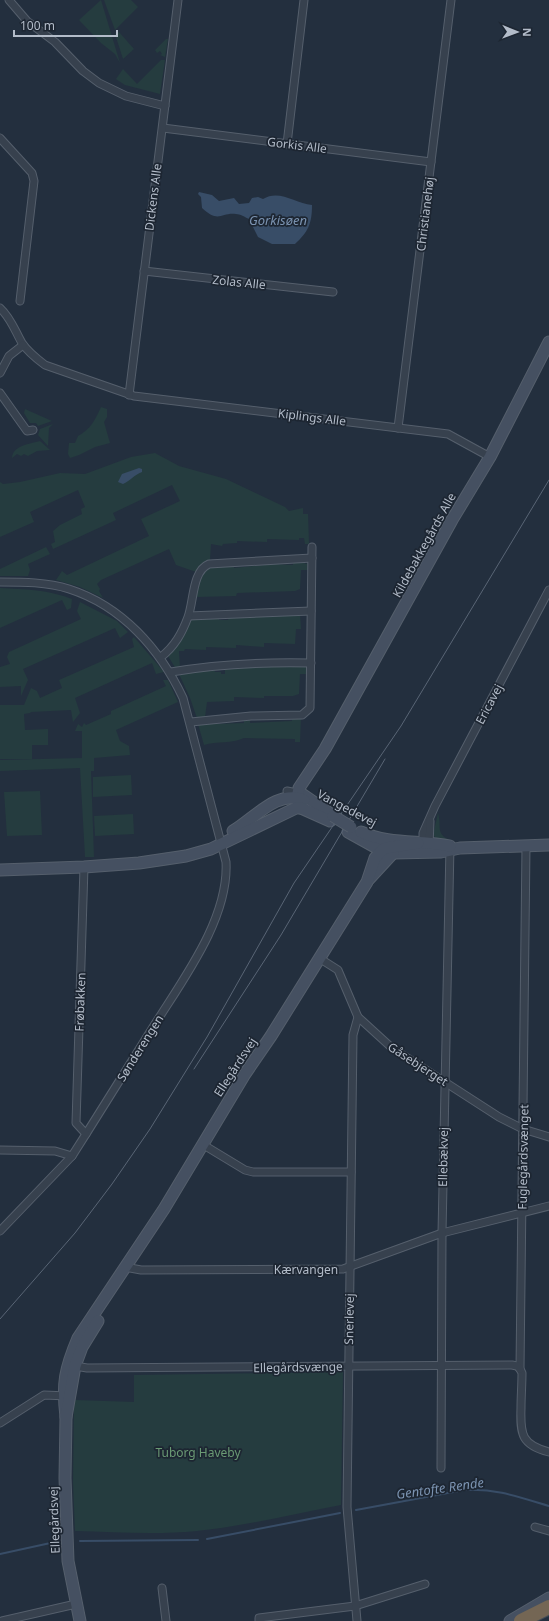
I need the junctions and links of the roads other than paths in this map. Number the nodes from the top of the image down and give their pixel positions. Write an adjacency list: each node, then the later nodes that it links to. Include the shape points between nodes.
1 (9, 0): 5 (street, via 27,21 55,42 83,71 99,83 126,96)
2 (178, 0): 5 (street, Dickens Alle)
3 (304, 0): 8 (street)
4 (451, 0): 9 (street, Christianehøj)
5 (165, 106): 6 (street, Dickens Alle)
6 (163, 128): 8 (street, Gorkis Alle); 10 (street, Dickens Alle)
7 (0, 138): 12 (street, via 32,173 34,181)
8 (287, 144): 9 (street, Gorkis Alle)
9 (431, 162): 19 (street, Christianehøj)
10 (144, 271): 11 (street, Zolas Alle); 18 (street, Dickens Alle)
11 (333, 292)
12 (20, 301)
13 (0, 308): 15 (street, Kiplings Alle)
14 (549, 342): 21 (street, Kildebakkegårds Alle)
15 (23, 344): 16 (street, via 9,356); 18 (street, Kiplings Alle, via 34,357 46,365)
16 (0, 373)
17 (0, 392): 20 (street, via 27,431)
18 (129, 395): 19 (street, Kiplings Alle)
19 (398, 428): 21 (street, Kiplings Alle, via 452,435)
20 (33, 430)
21 (490, 457): 32 (street, Kildebakkegårds Alle, via 452,520 319,759)
22 (312, 547): 23 (street)
23 (312, 558): 26 (street); 27 (street, via 203,566)
24 (0, 582): 28 (street, Sønderengen, via 50,585 82,594 123,619)
25 (549, 590): 38 (street, Ericavej, via 430,819 424,833)
26 (311, 611): 27 (street); 29 (street)
27 (189, 616): 28 (street, via 171,649)
28 (161, 657): 30 (street, Sønderengen)
29 (311, 663): 30 (street, via 268,663 192,668); 31 (street, via 310,708 302,715 251,716)
30 (171, 672): 31 (street, Sønderengen)
31 (190, 722): 36 (street, Sønderengen)
32 (295, 795): 33 (street); 33 (street, Vangedevej, via 292,810); 34 (street, Vangedevej, bridge); 36 (street, Vangedevej)
33 (247, 831): 36 (street, Vangedevej)
34 (350, 831): 35 (street, Vangedevej); 41 (street, Vangedevej)
35 (374, 838): 38 (street, Vangedevej); 41 (street)
36 (220, 841): 42 (street, Vangedevej, via 140,863); 48 (street, Sønderengen, via 227,874 212,929 190,970)
37 (549, 845): 39 (street, Vangedevej)
38 (424, 846): 40 (street, Vangedevej); 41 (street); 41 (street, Vangedevej)
39 (526, 846): 40 (street, Vangedevej); 47 (street, Fuglegårdsvænget)
40 (453, 848): 46 (street, Ellebækvej)
41 (380, 857): 44 (street, Ellegårdsvej, via 379,864)
42 (84, 867): 43 (street, Vangedevej); 48 (street, Frøbakken, via 76,1123)
43 (0, 870)
44 (319, 958): 45 (street, Gåsebjerget, via 338,970); 50 (street, Ellegårdsvej)
45 (358, 1017): 46 (street, Gåsebjerget, via 392,1048); 53 (street, Snerlevej, via 353,1035)
46 (444, 1081): 47 (street, Gåsebjerget, via 499,1117); 57 (street, Ellebækvej)
47 (523, 1129): 49 (street, Gåsebjerget); 55 (street, Fuglegårdsvænget)
48 (86, 1134): 52 (street, Sønderengen)
49 (549, 1137)
50 (202, 1144): 53 (street, via 245,1170 253,1172); 58 (street, Ellegårdsvej, via 164,1209)
51 (0, 1150): 52 (street, via 55,1151)
52 (72, 1156): 56 (street, Sønderengen)
53 (351, 1172): 59 (street, Snerlevej)
54 (549, 1206): 55 (street, Kærvangen)
55 (522, 1212): 57 (street, Kærvangen); 63 (street, Fuglegårdsvænget)
56 (0, 1231)
57 (442, 1233): 59 (street, Kærvangen); 62 (street, Ellebækvej)
58 (125, 1267): 59 (street, Kærvangen, via 141,1270); 60 (street, Ellegårdsvej, via 114,1294 82,1347); 64 (street, Ellegårdsvej, via 78,1338 66,1372)
59 (350, 1268): 61 (street, Snerlevej)
60 (75, 1366): 61 (street, Ellegårdsvænge); 64 (street, Ellegårdsvej)
61 (349, 1366): 62 (street, Ellegårdsvænge); 74 (street, Snerlevej, via 347,1507)
62 (440, 1366): 63 (street, Ellegårdsvænge, via 512,1365); 67 (street, Ellebækvej)
63 (520, 1369): 66 (street, Fuglegårdsvænget, via 520,1427 523,1436 536,1448)
64 (67, 1396): 65 (street, via 44,1394); 73 (street, Ellegårdsvej, via 65,1478 68,1561)
65 (0, 1423)
66 (549, 1452)
67 (441, 1468)
68 (535, 1527): 69 (street)
69 (549, 1531)
70 (425, 1584): 74 (street)
71 (162, 1588): 81 (street)
72 (549, 1598): 83 (street)
73 (76, 1604): 77 (street); 80 (street, Ellegårdsvej)
74 (355, 1606): 78 (street); 82 (street, Snerlevej)
75 (549, 1607): 84 (highway)
76 (549, 1618): 85 (highway)
77 (14, 1620): 79 (street)
78 (259, 1620)
79 (2, 1621)
80 (80, 1621)
81 (166, 1621)
82 (357, 1621)
83 (510, 1621)
84 (521, 1621)
85 (543, 1621)

